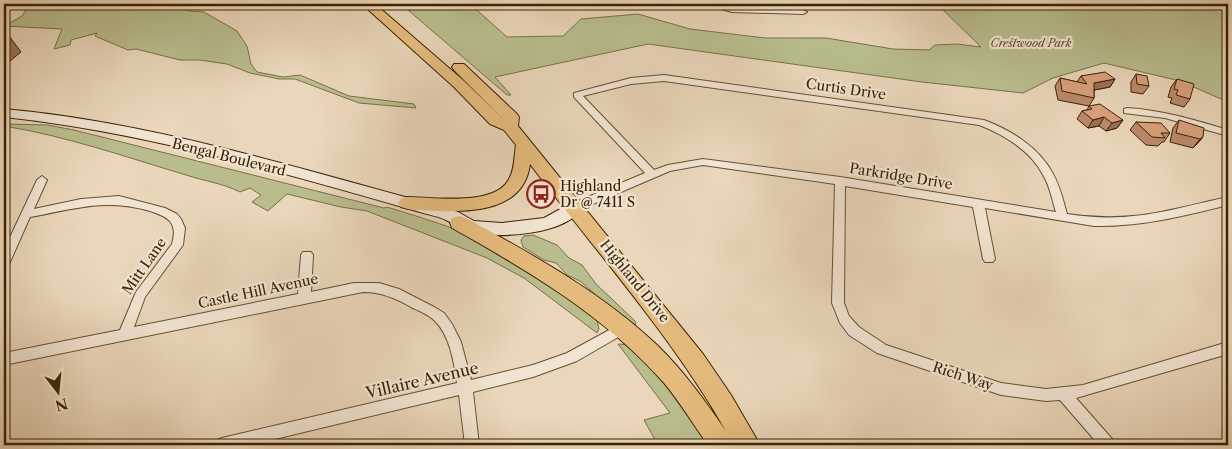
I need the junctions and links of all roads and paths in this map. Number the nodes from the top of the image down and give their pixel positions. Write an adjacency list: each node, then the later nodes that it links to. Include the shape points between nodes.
1 (368, 4): 9 (main road, Highland Drive, via 496,121)
2 (385, 4): 9 (main road, Highland Drive, via 498,102 511,117)
3 (532, 4): 4 (street)
4 (566, 4)
5 (707, 4): 6 (street, via 732,10)
6 (803, 12)
7 (1127, 110): 10 (street, via 1150,111)
8 (4, 113): 16 (main road, Bengal Boulevard, via 87,124 143,136)
9 (510, 126): 11 (main road, Highland Drive)
10 (1228, 133)
11 (524, 145): 16 (main road, via 515,186 502,196 484,203 464,205); 18 (main road, Highland Drive)
12 (653, 175): 14 (street, Parkridge Drive, via 668,168 703,162); 18 (street, Parkridge Drive); 20 (street, Curtis Drive, via 577,95 631,81 664,78 981,122 1003,131 1038,161 1050,178)
13 (42, 180): 19 (street)
14 (840, 181): 17 (street, Parkridge Drive); 31 (street, Rich Way, via 838,303 842,318 852,331 882,349 1001,389 1024,394)
15 (1228, 201): 20 (street, Parkridge Drive, via 1130,223)
16 (407, 203): 21 (main road, Bengal Boulevard)
17 (978, 203): 20 (street, Parkridge Drive); 23 (street)
18 (575, 207): 21 (main road, Bengal Boulevard, via 556,220 520,228 484,228); 35 (main road, Highland Drive, via 682,341)
19 (26, 214): 24 (street); 27 (street, Mitt Lane, via 115,200 165,212 176,218 180,227 177,245 140,295)
20 (1063, 217)
21 (455, 220): 26 (main road, via 554,276)
22 (307, 255): 25 (street)
23 (989, 258)
24 (4, 262)
25 (304, 298): 27 (street, Castle Hill Avenue); 30 (street, Castle Hill Avenue, via 362,286 394,291 439,317 447,328 455,343)
26 (622, 328): 30 (street, Villaire Avenue, via 609,338 553,365); 34 (main road, via 673,377)
27 (124, 335): 29 (street, Castle Hill Avenue)
28 (1228, 348): 31 (street, Rich Way)
29 (4, 359)
30 (464, 388): 32 (street, Villaire Avenue); 33 (street, Castle Hill Avenue)
31 (1065, 395): 36 (street)
32 (222, 445)
33 (472, 445)
34 (725, 445)
35 (748, 445)
36 (1108, 445)

